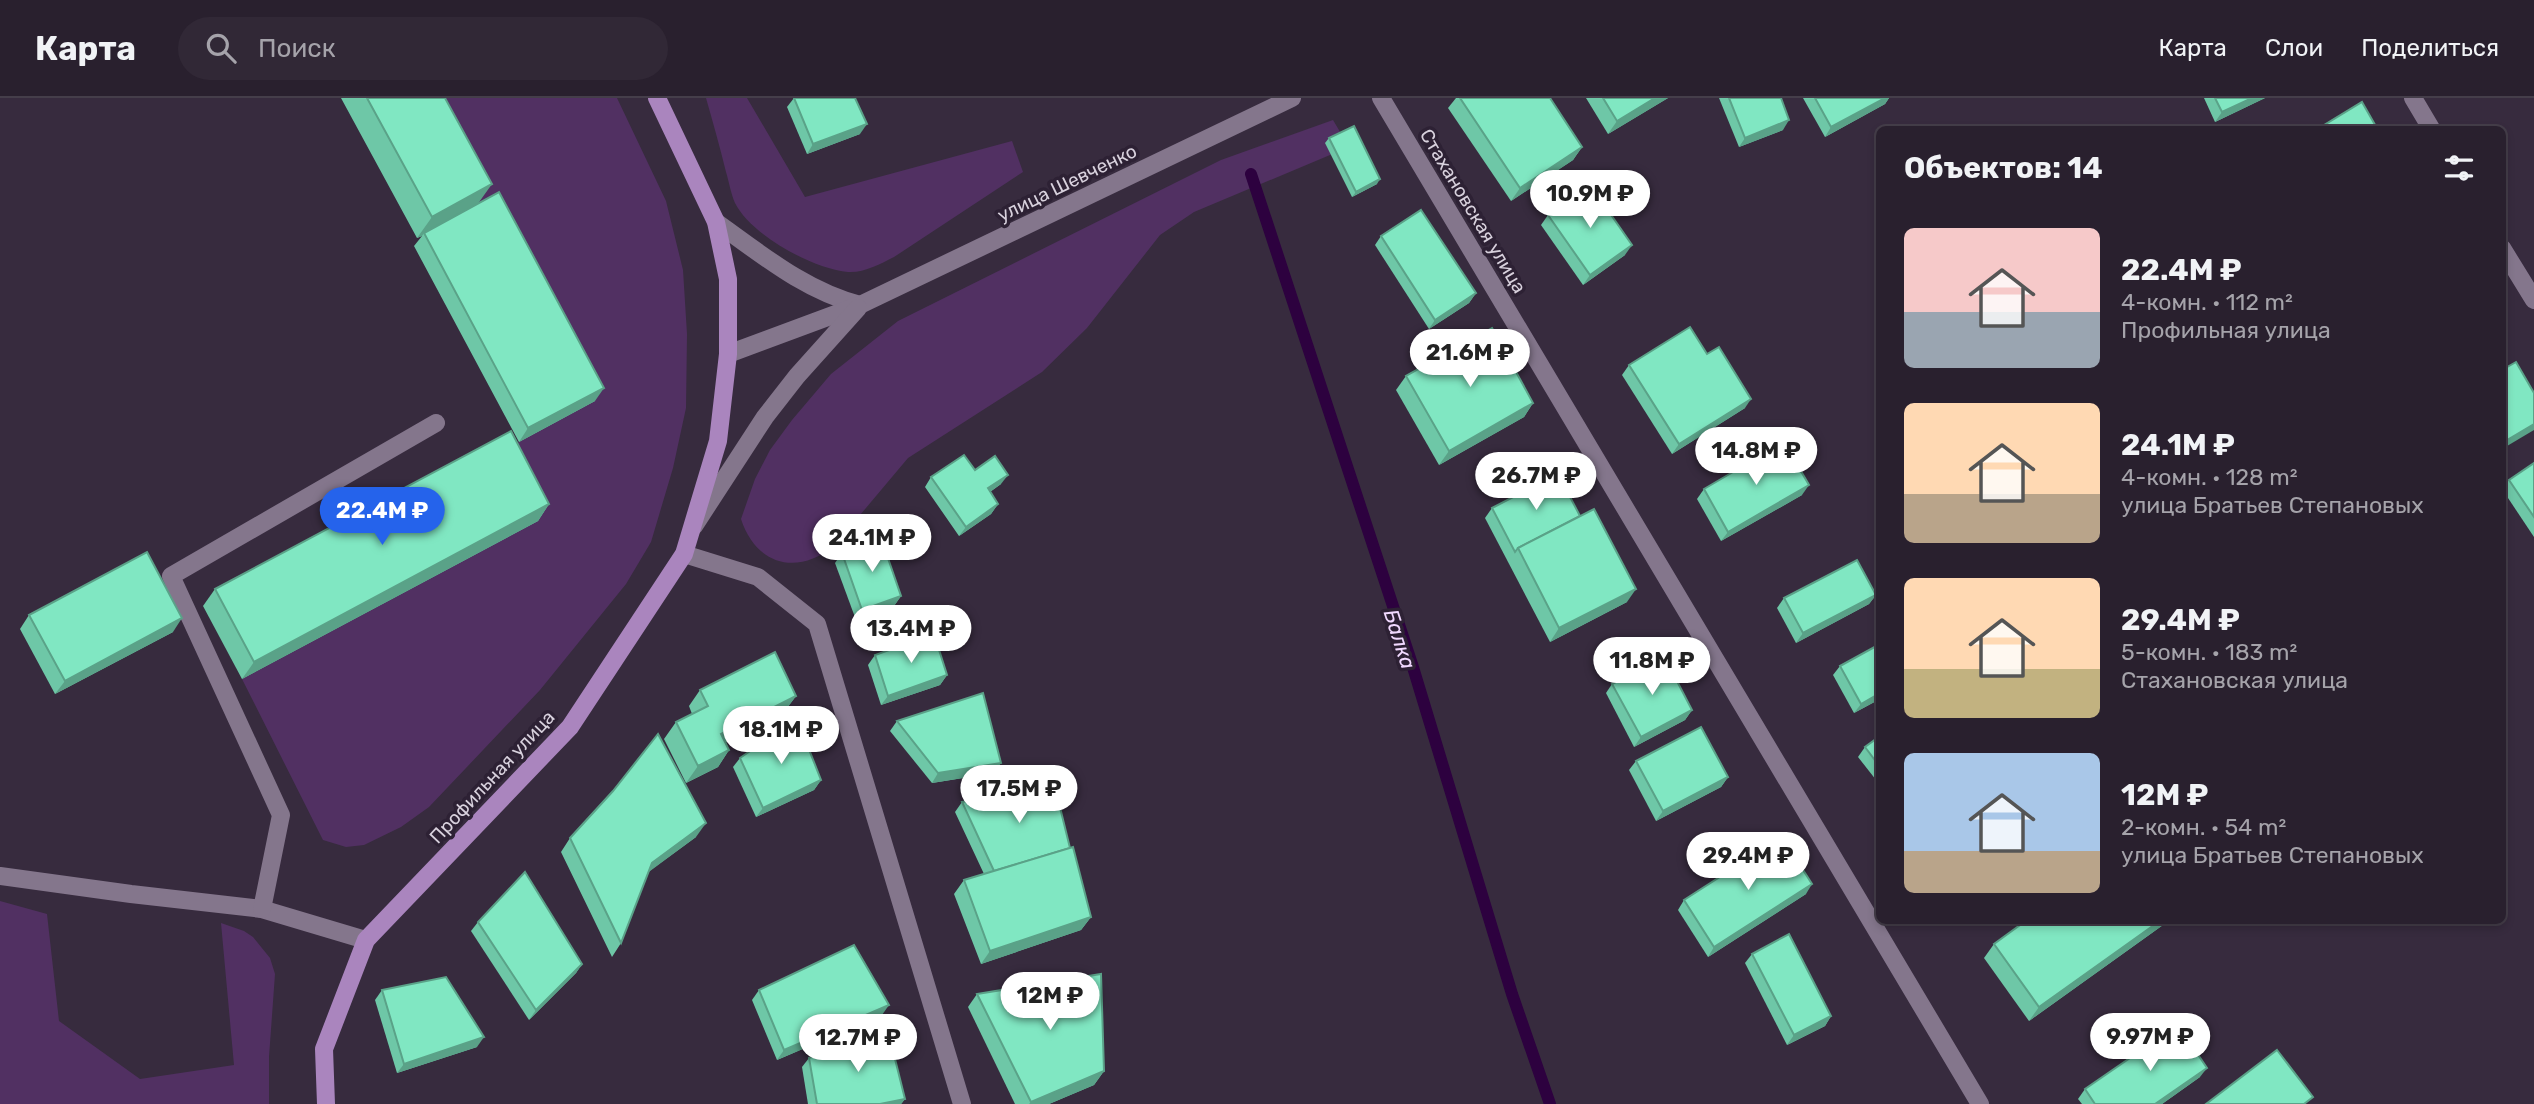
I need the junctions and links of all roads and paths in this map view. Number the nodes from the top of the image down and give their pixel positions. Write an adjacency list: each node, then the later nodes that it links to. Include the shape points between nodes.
1 (657, 98): 6 (main road, Профильная улица)
2 (1292, 98): 9 (street, улица Шевченко)
3 (1381, 98): 19 (street, Стахановская улица)
4 (2413, 98): 5 (street)
5 (2430, 126)
6 (716, 222): 9 (street, via 801,281 828,296); 10 (main road, Профильная улица, via 727,279)
7 (2506, 254): 8 (street)
8 (2534, 300)
9 (860, 305): 10 (street, улица Шевченко); 12 (street, улица Шевченко, via 765,417)
10 (727, 354): 12 (main road, Профильная улица, via 718,441)
11 (436, 422): 15 (street, via 172,576 281,815)
12 (691, 531): 13 (main road, Профильная улица)
13 (684, 554): 16 (main road, Профильная улица, via 570,727); 18 (street, via 758,577 817,624)
14 (0, 876): 15 (street)
15 (262, 909): 16 (street)
16 (366, 940): 17 (main road, Профильная улица, via 324,1049)
17 (326, 1104)
18 (962, 1104)
19 (1980, 1104)

